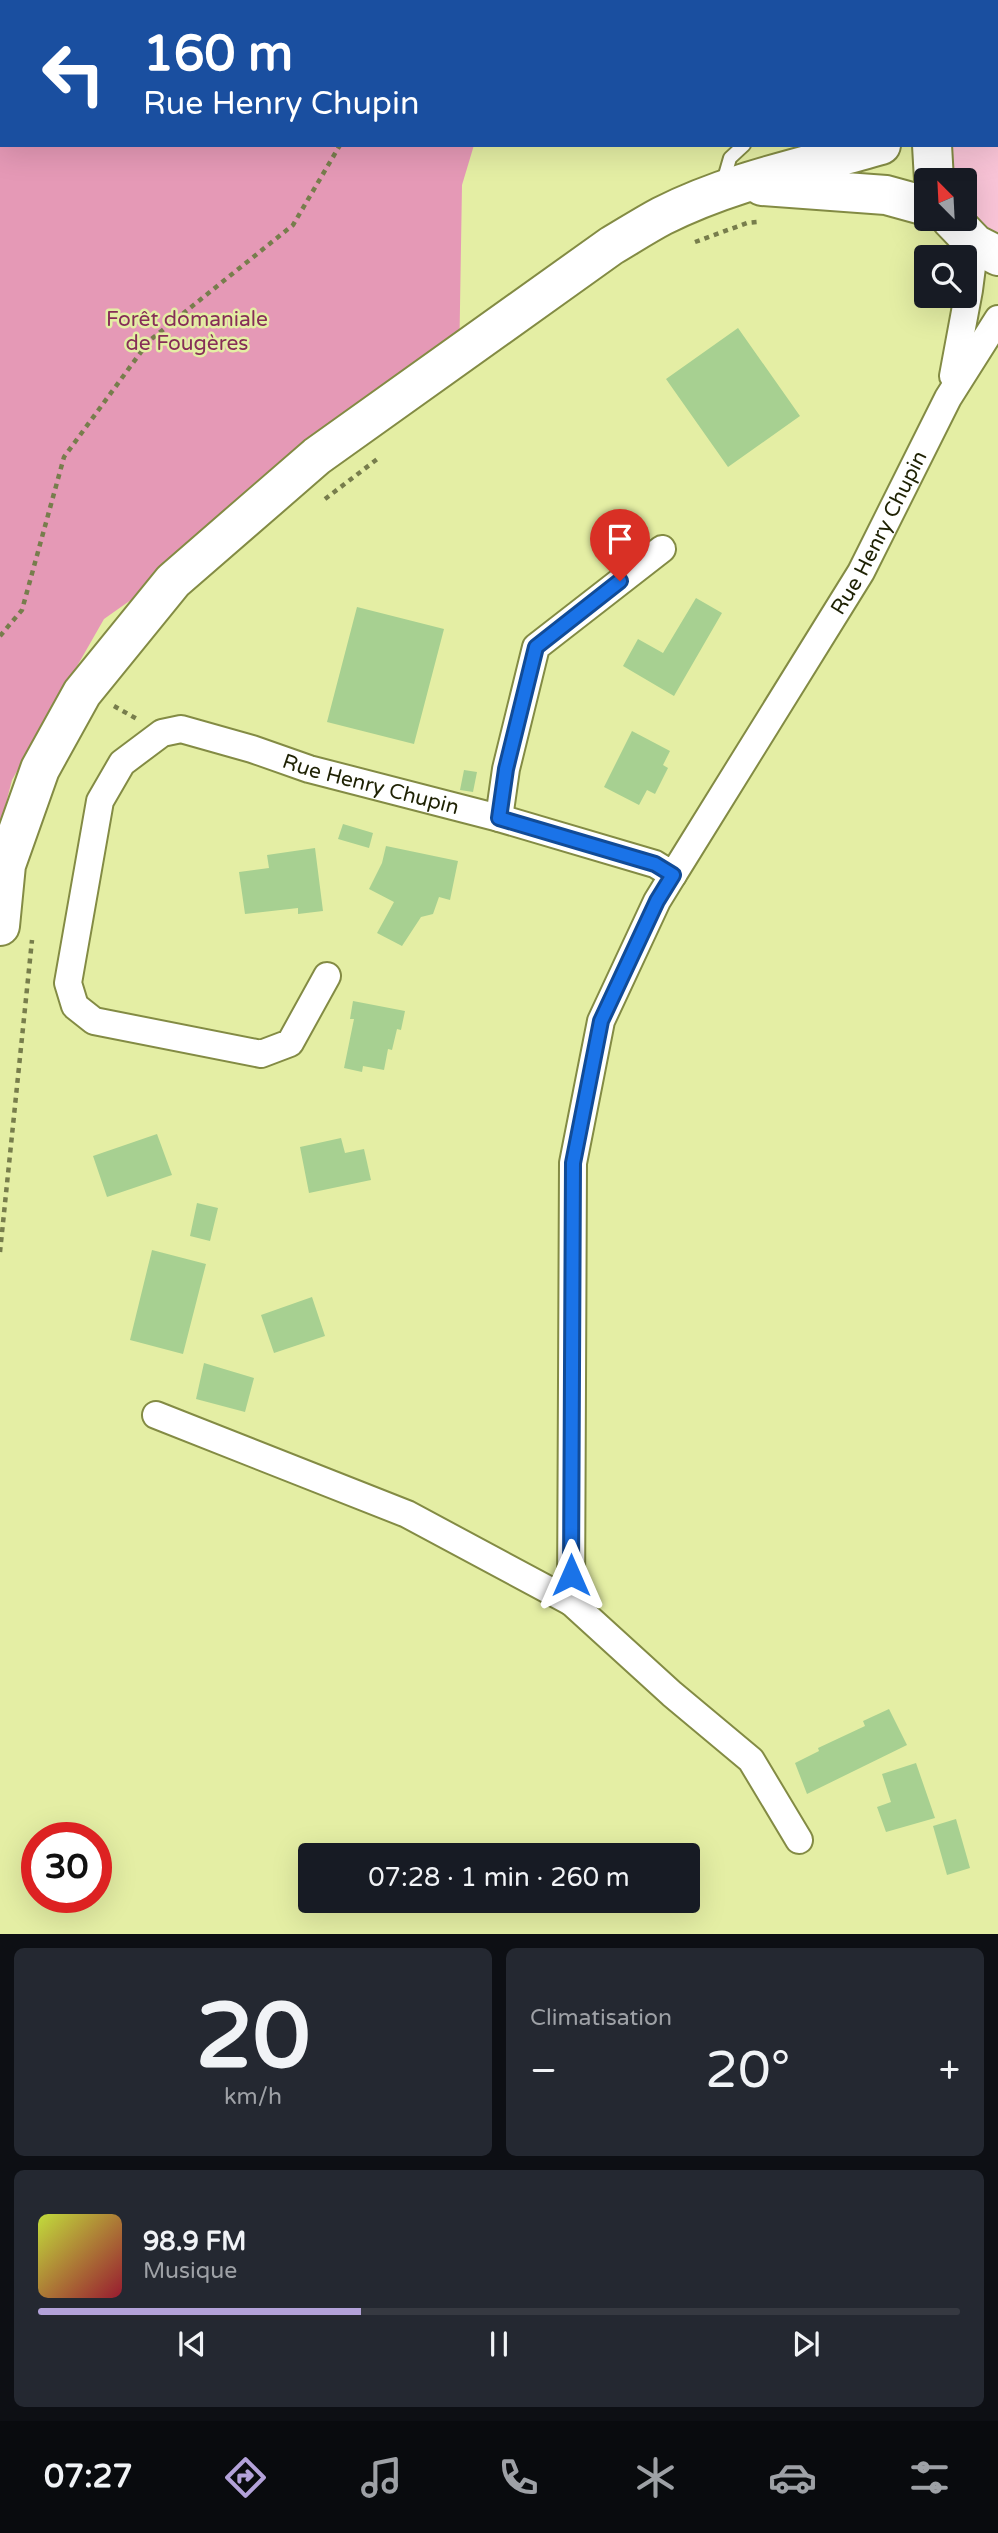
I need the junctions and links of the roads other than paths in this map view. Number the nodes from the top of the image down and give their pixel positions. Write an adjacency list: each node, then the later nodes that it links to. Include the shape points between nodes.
1 (742, 147): 5 (lane, via 730,158)
2 (873, 147): 5 (main road)
3 (932, 147): 4 (main road)
4 (933, 168)
5 (732, 189): 6 (main road, via 873,194); 13 (main road, via 662,216 611,246 317,456 173,581 82,693 40,769 6,864)
6 (914, 203)
7 (975, 240): 9 (street)
8 (998, 319): 9 (street)
9 (948, 398): 12 (street, Rue Henry Chupin, via 861,572)
10 (662, 549): 11 (street, via 536,647 506,769)
11 (499, 818): 12 (street, Rue Henry Chupin, via 655,864); 14 (street, Rue Henry Chupin, via 309,769 181,729 162,733 122,763 100,801 68,983 75,1006 94,1021 261,1055 290,1043)
12 (673, 875): 16 (street, via 601,1021 573,1163)
13 (17, 930)
14 (327, 976)
15 (156, 1415): 16 (street, via 407,1514)
16 (571, 1602): 17 (street, via 751,1760)
17 (799, 1840)

